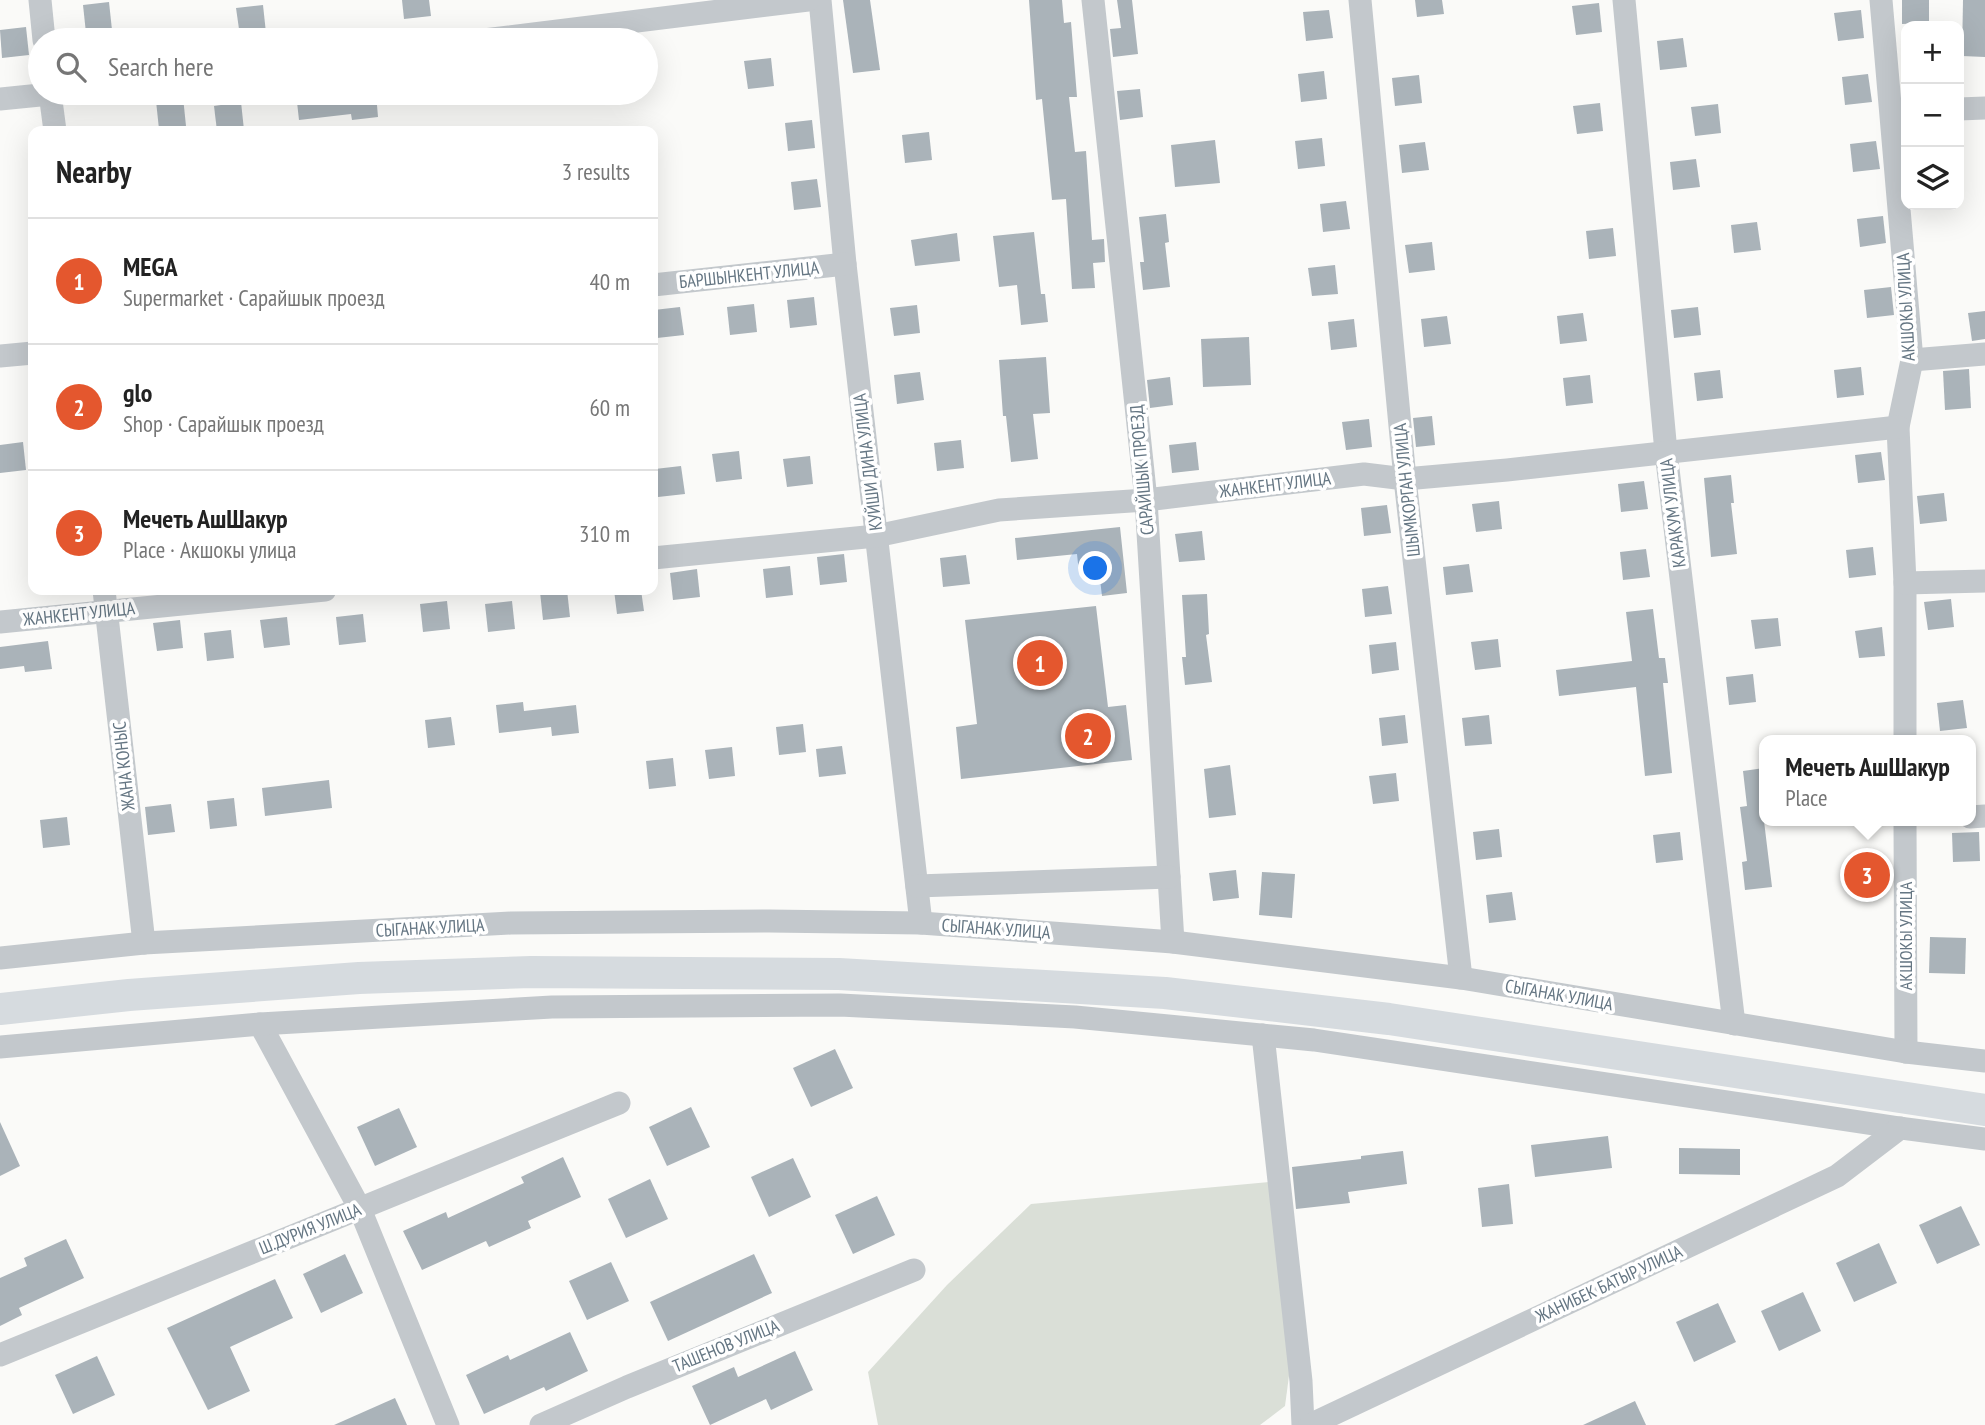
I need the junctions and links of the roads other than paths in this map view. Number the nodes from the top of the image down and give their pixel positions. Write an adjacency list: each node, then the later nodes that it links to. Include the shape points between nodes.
1 (40, 0): 8 (street)
2 (808, 0): 9 (street)
3 (820, 0): 17 (street, КУЙШИ ДИНА УЛИЦА)
4 (1093, 0): 26 (street, САРАЙШЫК ПРОЕЗД)
5 (1360, 0): 25 (street, ШЫМКОРГАН УЛИЦА)
6 (1624, 0): 24 (street, КАРАКУМ УЛИЦА)
7 (1881, 0): 15 (street, АКШОКЫ УЛИЦА)
8 (43, 28)
9 (581, 28)
10 (28, 96): 11 (street)
11 (0, 99)
12 (53, 105): 16 (street)
13 (1985, 108): 14 (street)
14 (1964, 109)
15 (1899, 111): 22 (street, АКШОКЫ УЛИЦА)
16 (54, 126)
17 (845, 264): 18 (street, БАРШЫНКЕНТ УЛИЦА); 27 (street, КУЙШИ ДИНА УЛИЦА)
18 (658, 284)
19 (28, 353): 21 (street)
20 (1985, 354): 22 (street)
21 (0, 356)
22 (1912, 360): 23 (street, АКШОКЫ УЛИЦА)
23 (1898, 427): 24 (street, ЖАНКЕНТ УЛИЦА); 30 (street, АКШОКЫ УЛИЦА)
24 (1666, 452): 25 (street, ЖАНКЕНТ УЛИЦА); 46 (street, КАРАКУМ УЛИЦА)
25 (1405, 479): 26 (street, ЖАНКЕНТ УЛИЦА, via 1364,474); 42 (street, ШЫМКОРГАН УЛИЦА)
26 (1146, 499): 27 (street, ЖАНКЕНТ УЛИЦА, via 999,510); 36 (street, САРАЙШЫК ПРОЕЗД)
27 (876, 536): 28 (street, ЖАНКЕНТ УЛИЦА); 37 (street, КУЙШИ ДИНА УЛИЦА)
28 (658, 558)
29 (1985, 580): 30 (street)
30 (1905, 583): 34 (street, АКШОКЫ УЛИЦА)
31 (225, 595): 32 (street, ЖАНКЕНТ УЛИЦА)
32 (105, 601): 33 (street, ЖАНКЕНТ УЛИЦА); 40 (street, ЖАНА КОНЫС)
33 (0, 622)
34 (1905, 735)
35 (1905, 826): 49 (street, АКШОКЫ УЛИЦА)
36 (1169, 877): 37 (street); 39 (street, САРАЙШЫК ПРОЕЗД)
37 (917, 886): 38 (street, КУЙШИ ДИНА УЛИЦА)
38 (921, 923): 39 (street, СЫГАНАК УЛИЦА); 40 (street, СЫГАНАК УЛИЦА, via 511,923)
39 (1173, 942): 42 (street, СЫГАНАК УЛИЦА)
40 (144, 943): 41 (street, СЫГАНАК УЛИЦА)
41 (0, 958)
42 (1461, 978): 46 (street, СЫГАНАК УЛИЦА)
43 (0, 988): 51 (highway, via 358,958 530,952 840,954 1167,974 1378,998)
44 (0, 1009): 53 (highway, via 359,978 531,972 839,974 1165,993 1389,1019)
45 (260, 1024): 47 (street, via 552,1007 840,1005 1075,1017); 48 (street); 56 (street)
46 (1734, 1024): 49 (street, СЫГАНАК УЛИЦА)
47 (1263, 1035): 54 (street); 61 (street)
48 (0, 1047)
49 (1906, 1052): 50 (street, СЫГАНАК УЛИЦА)
50 (1985, 1061)
51 (1985, 1090)
52 (620, 1103): 56 (street, Ш.ДУРИЯ УЛИЦА)
53 (1985, 1111)
54 (1900, 1128): 55 (street); 62 (street, ЖАНИБЕК БАТЫР УЛИЦА, via 1837,1176)
55 (1985, 1139)
56 (360, 1209): 58 (street, Ш.ДУРИЯ УЛИЦА); 59 (street)
57 (914, 1270): 60 (street, ТАШЕНОВ УЛИЦА)
58 (0, 1355)
59 (448, 1425)
60 (541, 1425)
61 (1303, 1425)
62 (1310, 1425)

